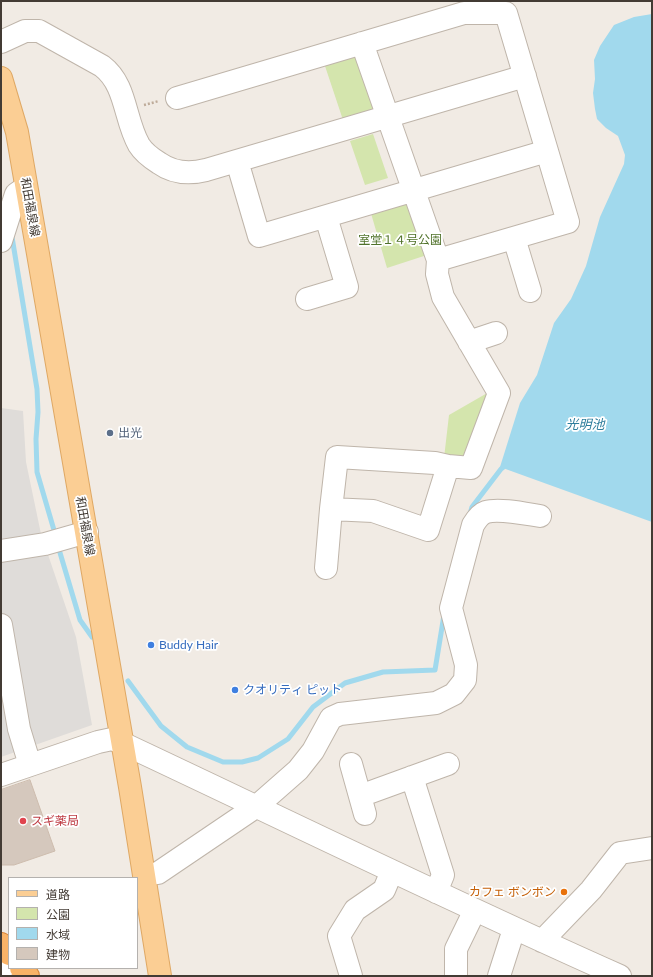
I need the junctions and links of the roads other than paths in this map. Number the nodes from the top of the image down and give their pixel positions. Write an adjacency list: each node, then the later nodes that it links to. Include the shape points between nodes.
1 (1, 42): 8 (street, via 25,31 39,31 109,71 119,86 140,145 146,154 165,167 183,172 198,172)
2 (362, 43): 3 (street, via 464,13 506,13); 5 (street, via 283,58 199,83); 6 (street)
3 (525, 76): 6 (street); 7 (street)
4 (1, 78): 9 (main road, 和田福泉線, via 17,132)
5 (177, 98)
6 (388, 116): 8 (street); 10 (street)
7 (547, 151): 10 (street); 13 (street, via 568,222)
8 (237, 161): 12 (street, via 259,236)
9 (26, 187): 11 (street, via 16,194); 23 (main road, 和田福泉線)
10 (413, 191): 12 (street); 15 (street)
11 (5, 213): 14 (street)
12 (326, 217): 17 (street, via 349,295)
13 (514, 238): 15 (street); 16 (street)
14 (1, 241)
15 (438, 260): 19 (street, via 436,274 443,297)
16 (532, 279)
17 (307, 299)
18 (496, 333): 19 (street)
19 (469, 342): 20 (street, via 499,393 471,468)
20 (448, 466): 21 (street, via 337,457); 21 (street, via 428,530 373,511)
21 (331, 509): 25 (street)
22 (540, 516): 33 (street, via 503,511 486,512 473,525 451,608 466,665 465,680 454,694 436,703 340,714 331,718 313,751 298,770)
23 (86, 532): 24 (street, via 45,544); 27 (main road, 和田福泉線)
24 (1, 551)
25 (326, 568)
26 (1, 625): 30 (street, via 19,729)
27 (122, 743): 30 (street, via 112,739 98,742); 33 (street); 36 (main road, 和田福泉線)
28 (351, 764): 32 (street, via 363,805)
29 (448, 764): 32 (street)
30 (30, 765): 31 (street)
31 (1, 775)
32 (412, 777): 37 (street, via 443,875)
33 (257, 806): 35 (street); 36 (street, via 158,873)
34 (652, 848): 40 (street, via 620,853 591,890)
35 (392, 871): 37 (street); 44 (street, via 384,890 355,910 339,936)
36 (143, 887): 43 (main road, 和田福泉線)
37 (436, 892): 38 (street)
38 (475, 910): 39 (street); 45 (street, via 456,949)
39 (514, 929): 40 (street); 46 (street)
40 (542, 941): 47 (street)
41 (1, 944): 42 (highway)
42 (8, 953)
43 (160, 976)
44 (351, 976)
45 (456, 976)
46 (499, 976)
47 (620, 976)

